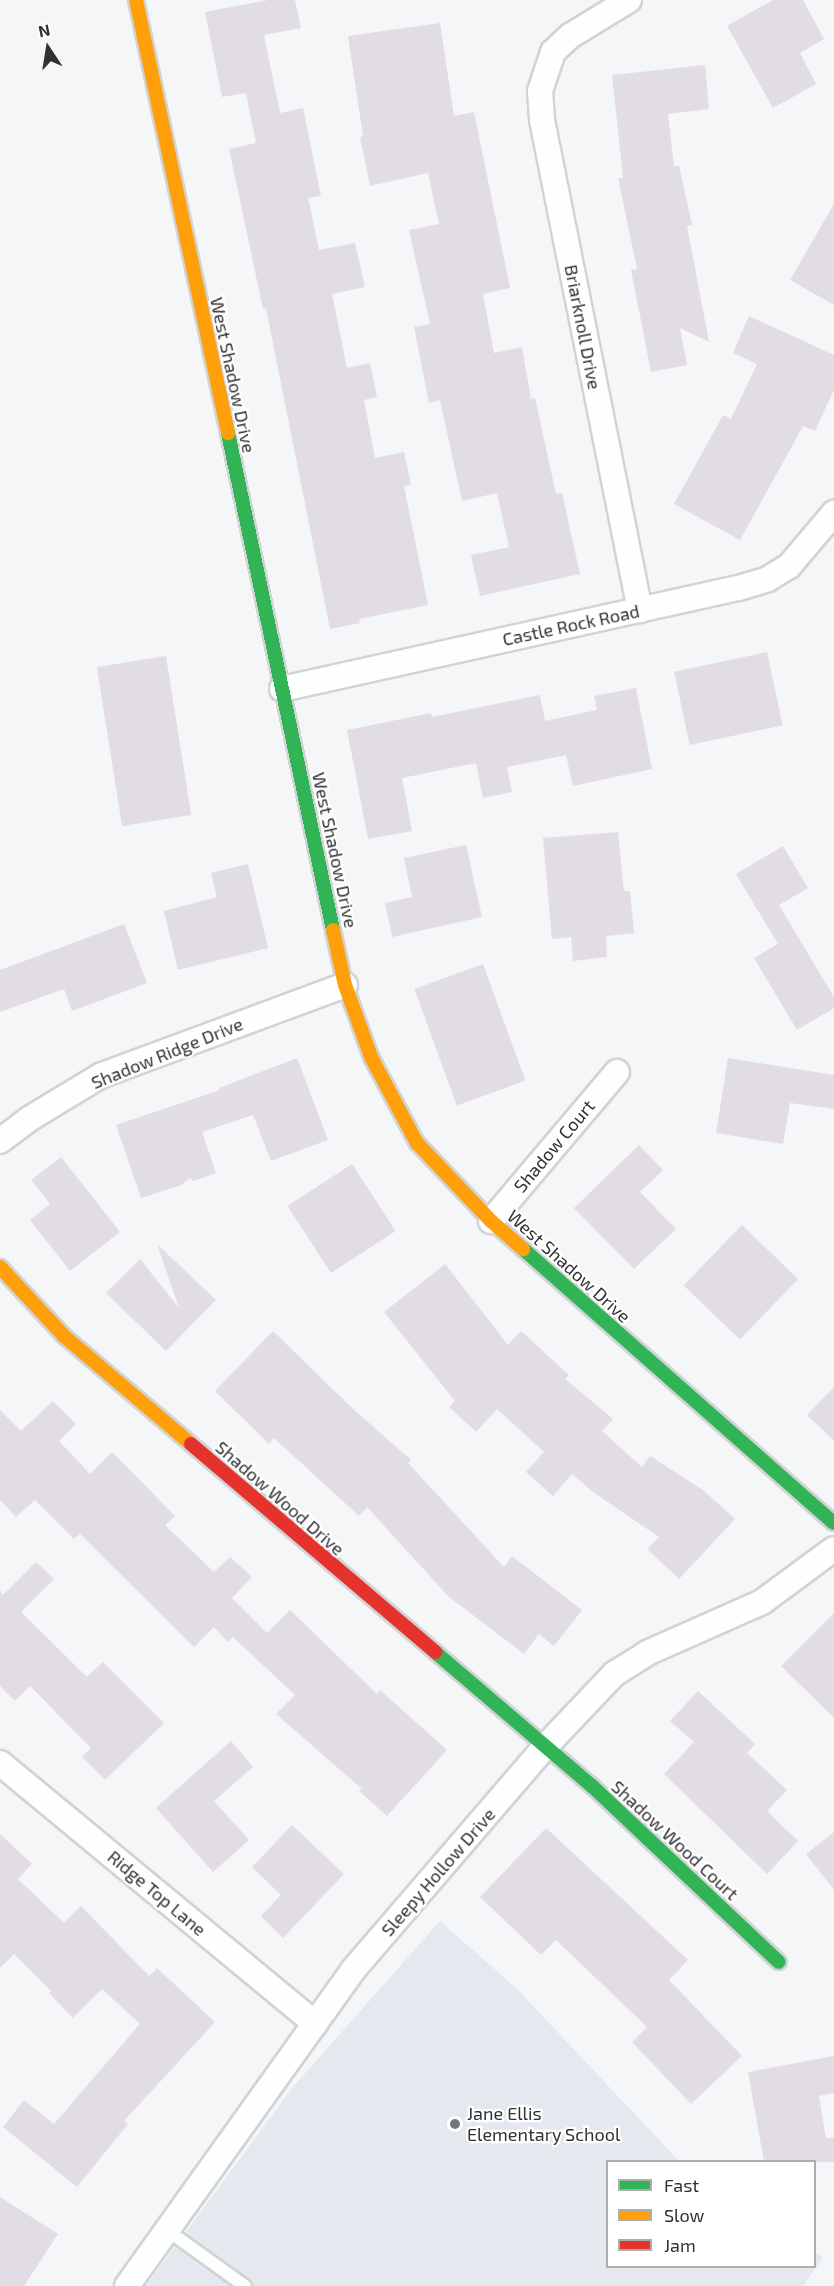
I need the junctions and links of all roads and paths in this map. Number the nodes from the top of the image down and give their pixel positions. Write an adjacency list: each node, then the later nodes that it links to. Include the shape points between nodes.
1 (136, 0): 5 (street, West Shadow Drive)
2 (629, 0): 4 (street, Briarknoll Drive, via 570,36 554,52 540,91 542,120)
3 (834, 513): 4 (street, Castle Rock Road, via 795,560 768,579)
4 (640, 610): 5 (street, Castle Rock Road)
5 (282, 689): 6 (street, West Shadow Drive)
6 (345, 985): 8 (street, Shadow Ridge Drive, via 102,1075); 9 (street, West Shadow Drive, via 371,1057 417,1143)
7 (618, 1071): 9 (street, Shadow Court)
8 (0, 1141)
9 (491, 1221): 11 (street, West Shadow Drive)
10 (0, 1267): 13 (street, Shadow Wood Drive, via 64,1336)
11 (834, 1523)
12 (834, 1549): 13 (street, Sleepy Hollow Drive, via 762,1602 646,1653 614,1674)
13 (544, 1748): 15 (street, Shadow Wood Court, via 593,1787); 16 (street, Sleepy Hollow Drive, via 353,1970)
14 (0, 1763): 16 (street, Ridge Top Lane)
15 (779, 1962)
16 (315, 2024): 17 (street, Sleepy Hollow Drive)
17 (167, 2230): 18 (street, Sleepy Hollow Drive); 19 (lane)
18 (127, 2286)
19 (245, 2286)

